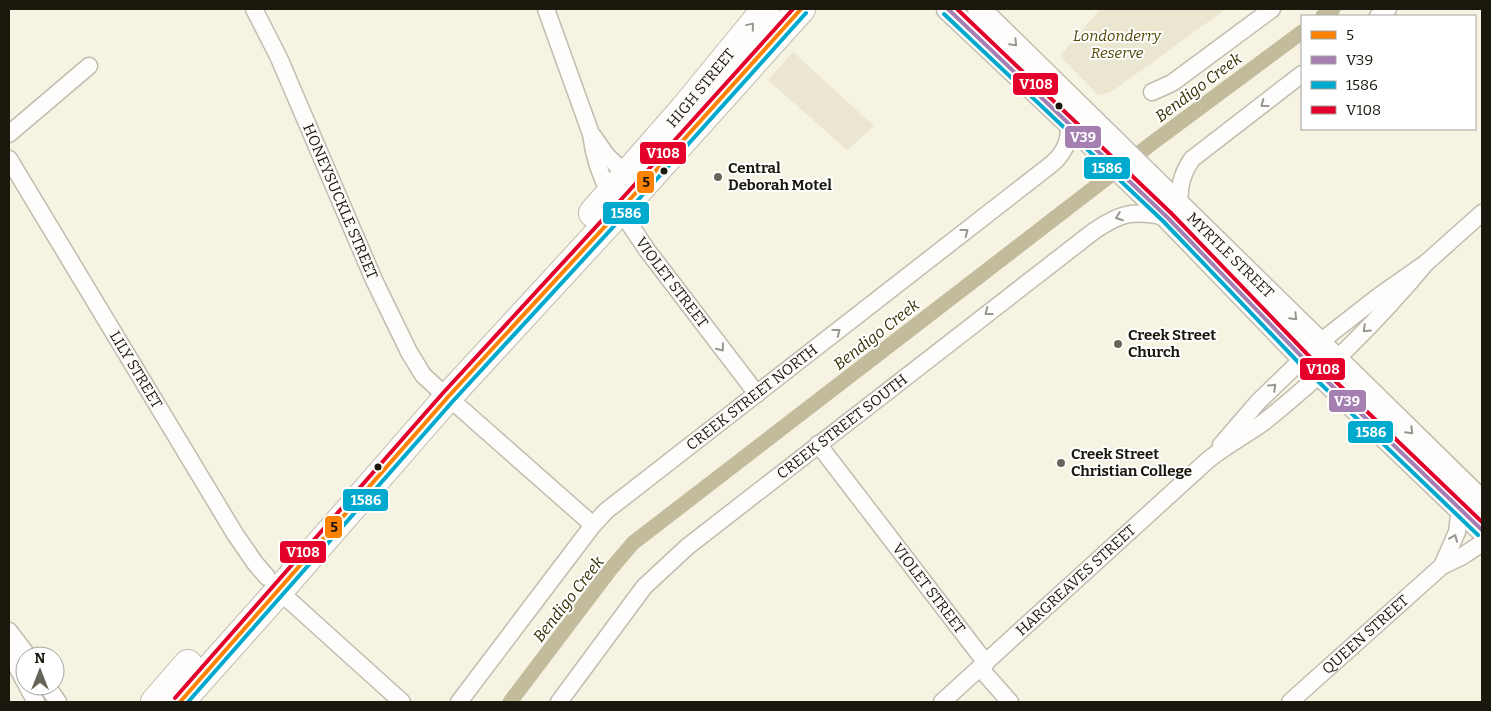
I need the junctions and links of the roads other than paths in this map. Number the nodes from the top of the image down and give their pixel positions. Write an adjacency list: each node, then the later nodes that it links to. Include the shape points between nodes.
1 (254, 9): 25 (street, HONEYSUCKLE STREET, via 279,58 374,280 423,375)
2 (546, 9): 14 (street, VIOLET STREET)
3 (766, 9): 11 (highway, HIGH STREET, one-way to 3)
4 (801, 9): 11 (highway, HIGH STREET)
5 (948, 9): 12 (main road, MYRTLE STREET)
6 (979, 9): 15 (main road, MYRTLE STREET, one-way to 15)
7 (1272, 9): 10 (street, via 1172,83)
8 (89, 66): 13 (street)
9 (1301, 75): 18 (street, one-way to 18, via 1192,159 1182,176)
10 (1152, 92)
11 (705, 100): 17 (highway, HIGH STREET)
12 (1068, 121): 15 (main road, MYRTLE STREET); 26 (street, CREEK STREET NORTH, one-way to 12, via 1053,163 1067,144)
13 (9, 134)
14 (591, 134): 17 (street, VIOLET STREET); 17 (street, VIOLET STREET, via 601,177)
15 (1106, 146): 18 (main road, MYRTLE STREET)
16 (9, 159): 33 (street, LILY STREET, via 235,534)
17 (625, 191): 25 (highway, HIGH STREET); 26 (street, VIOLET STREET, one-way to 26, via 646,250)
18 (1173, 211): 21 (main road, MYRTLE STREET, one-way to 21); 22 (main road, MYRTLE STREET); 27 (street, CREEK STREET SOUTH, one-way to 27, via 1130,214 1102,226)
19 (1482, 212): 20 (street, HARGREAVES STREET)
20 (1426, 263): 21 (street, HARGREAVES STREET); 23 (street, HARGREAVES STREET, one-way to 23, via 1401,294)
21 (1320, 342): 22 (street, HARGREAVES STREET); 23 (main road, MYRTLE STREET)
22 (1303, 358): 24 (main road, MYRTLE STREET); 28 (street, HARGREAVES STREET, one-way to 22, via 1252,408)
23 (1337, 358): 24 (street, HARGREAVES STREET); 29 (main road, MYRTLE STREET, one-way to 29)
24 (1320, 374): 28 (street, HARGREAVES STREET, via 1264,422); 31 (main road, MYRTLE STREET)
25 (442, 392): 30 (street, HONEYSUCKLE STREET); 33 (highway, HIGH STREET)
26 (757, 394): 30 (street, CREEK STREET NORTH)
27 (818, 444): 38 (street, VIOLET STREET); 43 (street, CREEK STREET SOUTH, via 687,546 656,575)
28 (1211, 458): 38 (street, HARGREAVES STREET)
29 (1482, 502)
30 (593, 524): 42 (street, CREEK STREET NORTH)
31 (1477, 525): 32 (street, QUEEN STREET, via 1461,557); 32 (street, QUEEN STREET, one-way to 31, via 1457,532)
32 (1442, 566): 46 (street, QUEEN STREET)
33 (273, 584): 39 (highway, HIGH STREET); 40 (highway, HIGH STREET); 41 (street, LILY STREET)
34 (9, 631): 35 (street)
35 (20, 646)
36 (9, 652): 37 (street)
37 (15, 663)
38 (983, 665): 44 (street, HARGREAVES STREET); 45 (street, VIOLET STREET)
39 (155, 702)
40 (180, 702)
41 (402, 702)
42 (459, 702)
43 (559, 702)
44 (942, 702)
45 (1010, 702)
46 (1290, 702)

